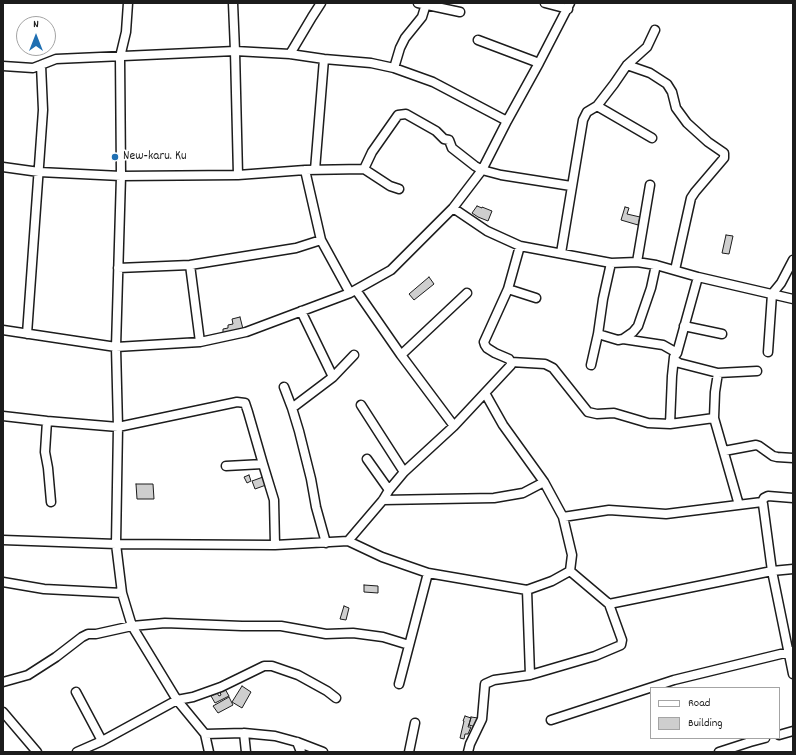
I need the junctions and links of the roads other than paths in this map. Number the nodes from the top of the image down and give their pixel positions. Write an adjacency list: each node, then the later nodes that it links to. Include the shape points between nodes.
1 (128, 3): 12 (street, via 126,32)
2 (233, 3): 10 (street)
3 (321, 3): 11 (street)
4 (545, 3): 6 (street)
5 (422, 4): 7 (street); 18 (street, via 422,17 405,38)
6 (569, 6): 14 (street)
7 (460, 12)
8 (655, 30): 16 (street, via 647,47)
9 (478, 40): 14 (street)
10 (235, 51): 11 (street); 12 (street); 28 (street)
11 (290, 54): 13 (street)
12 (120, 57): 15 (street, via 56,59); 29 (street)
13 (324, 59): 18 (street, via 371,63); 25 (street)
14 (539, 64): 20 (street)
15 (41, 65): 17 (street, via 33,68); 27 (street, via 43,110)
16 (627, 65): 19 (street); 43 (street, via 650,73 668,84 676,108 687,123 724,153 724,158 691,198)
17 (3, 66)
18 (394, 68): 20 (street, via 433,82)
19 (597, 106): 21 (street); 31 (street, via 587,112 583,120)
20 (507, 121): 26 (street)
21 (652, 138)
22 (3, 167): 27 (street)
23 (364, 169): 25 (street); 26 (street, via 372,152 398,115 406,114 449,140 452,148); 32 (street)
24 (305, 170): 25 (street); 28 (street); 34 (street)
25 (315, 170)
26 (482, 170): 31 (street); 33 (street)
27 (39, 172): 29 (street); 54 (street)
28 (238, 175): 29 (street)
29 (121, 176): 42 (street)
30 (650, 185): 38 (street)
31 (572, 186): 36 (street)
32 (399, 189)
33 (453, 208): 35 (street, via 487,231); 46 (street, via 391,270)
34 (321, 240): 40 (street, via 296,248); 46 (street)
35 (520, 246): 36 (street); 45 (street)
36 (561, 253): 39 (street)
37 (793, 260): 48 (street)
38 (637, 262): 39 (street); 41 (street)
39 (611, 263): 55 (street)
40 (190, 265): 42 (street); 58 (street)
41 (656, 265): 43 (street); 57 (street)
42 (118, 268): 59 (street)
43 (675, 270): 44 (street)
44 (698, 277): 48 (street); 52 (street)
45 (508, 289): 49 (street); 64 (street, via 484,342 487,348)
46 (353, 292): 51 (street); 62 (street)
47 (467, 293): 62 (street)
48 (772, 294): 50 (street); 60 (street)
49 (536, 298)
50 (793, 299)
51 (301, 311): 58 (street, via 246,332); 68 (street)
52 (684, 326): 56 (street); 63 (street)
53 (3, 330): 54 (street)
54 (28, 334): 59 (street)
55 (598, 334): 57 (street, via 618,340); 65 (street)
56 (722, 334)
57 (634, 337): 63 (street, via 663,345)
58 (200, 342): 59 (street)
59 (116, 347): 78 (street)
60 (768, 352)
61 (354, 355): 68 (street)
62 (401, 355): 77 (street)
63 (675, 356): 67 (street, via 679,363); 76 (street)
64 (512, 362): 70 (street); 76 (street, via 545,364 553,368 588,412 614,414 648,423)
65 (591, 365)
66 (757, 371): 67 (street)
67 (718, 373): 74 (street)
68 (333, 377): 72 (street)
69 (284, 387): 72 (street)
70 (485, 393): 77 (street); 85 (street, via 503,425)
71 (361, 405): 84 (street)
72 (292, 408): 95 (street)
73 (3, 416): 75 (street)
74 (714, 418): 76 (street); 79 (street)
75 (47, 421): 78 (street); 89 (street, via 45,452)
76 (670, 424)
77 (454, 426): 84 (street)
78 (118, 427): 82 (street, via 237,402 245,403); 96 (street)
79 (724, 451): 80 (street, via 756,445 773,456); 91 (street)
80 (793, 458)
81 (367, 459): 86 (street)
82 (263, 464): 83 (street); 97 (street, via 274,500)
83 (226, 466)
84 (404, 472): 86 (street)
85 (544, 482): 88 (street, via 523,494 494,498); 92 (street)
86 (389, 490): 88 (street)
87 (793, 498): 90 (street, via 768,496)
88 (383, 500): 94 (street)
89 (51, 502)
90 (762, 502): 91 (street); 100 (street)
91 (739, 505): 92 (street, via 666,514 609,510)
92 (563, 517): 99 (street, via 572,555)
93 (3, 540): 96 (street)
94 (348, 541): 95 (street); 101 (street)
95 (326, 543): 97 (street)
96 (116, 544): 97 (street); 104 (street)
97 (275, 546)
98 (793, 569): 100 (street)
99 (570, 571): 103 (street); 105 (street)
100 (772, 572): 105 (street); 108 (street)
101 (428, 574): 103 (street); 107 (street)
102 (3, 582): 104 (street, via 44,589)
103 (527, 590): 110 (street)
104 (122, 593): 106 (street)
105 (609, 604): 110 (street, via 622,640 621,645 595,656)
106 (132, 626): 107 (street, via 165,623 281,626 326,634 353,633 383,637); 111 (street, via 88,634 28,675); 117 (street)
107 (409, 645): 112 (street)
108 (791, 651): 109 (street); 113 (street)
109 (793, 674)
110 (530, 675): 135 (street, via 494,680 485,684 482,719)
111 (3, 682)
112 (399, 684)
113 (653, 687)
114 (650, 688): 119 (street)
115 (76, 692): 126 (street)
116 (336, 698): 117 (street, via 298,675 272,666 264,666 221,687)
117 (177, 700): 123 (street); 126 (street)
118 (3, 712): 128 (street)
119 (551, 720)
120 (415, 723): 134 (street)
121 (793, 731): 124 (street)
122 (244, 733): 123 (street); 127 (street, via 275,736); 131 (street)
123 (205, 734): 130 (street)
124 (780, 735)
125 (761, 739): 136 (street)
126 (102, 741): 129 (street)
127 (297, 742): 132 (street); 133 (street)
128 (37, 752)
129 (77, 752)
130 (209, 752)
131 (246, 752)
132 (301, 752)
133 (323, 752)
134 (409, 752)
135 (468, 752)
136 (719, 752)

